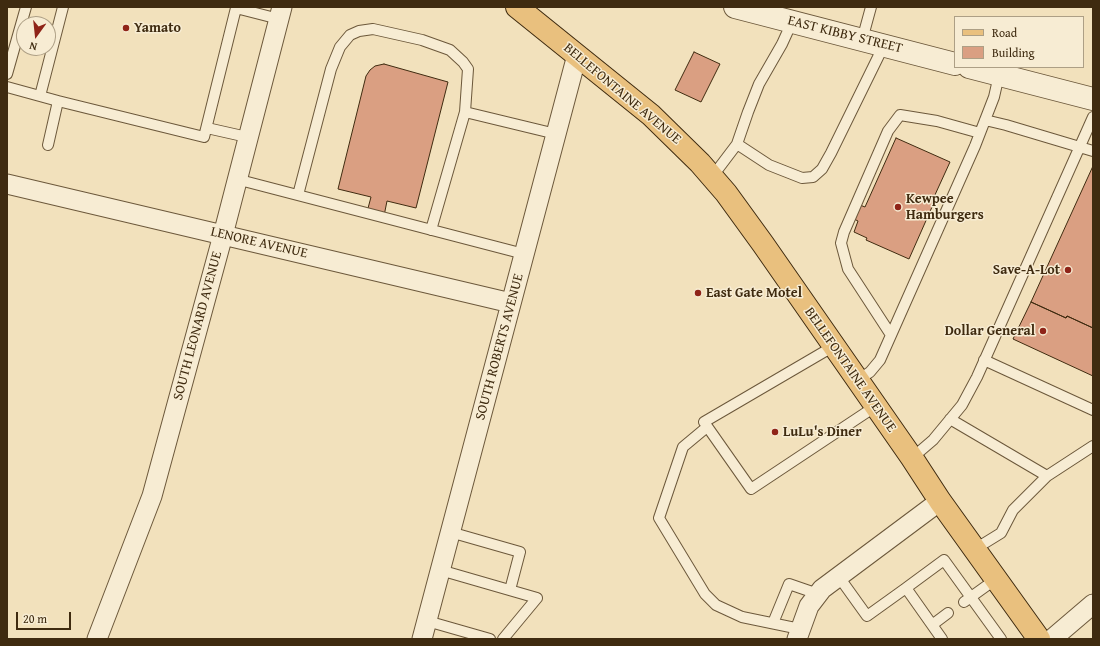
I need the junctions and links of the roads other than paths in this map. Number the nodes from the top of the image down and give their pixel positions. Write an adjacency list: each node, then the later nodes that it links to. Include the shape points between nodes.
1 (26, 7): 14 (lane)
2 (63, 7): 17 (lane)
3 (517, 7): 11 (main road, BELLEFONTAINE AVENUE)
4 (735, 7): 8 (street, EAST KIBBY STREET)
5 (871, 7): 9 (lane)
6 (236, 8): 7 (lane); 23 (lane)
7 (280, 13): 26 (street, SOUTH LEONARD AVENUE)
8 (792, 22): 9 (street, EAST KIBBY STREET); 27 (lane, via 760,84)
9 (862, 40): 10 (street, EAST KIBBY STREET)
10 (884, 45): 12 (street, EAST KIBBY STREET); 27 (lane, via 831,153 822,169 813,177 802,178 769,165)
11 (577, 55): 25 (street, SOUTH ROBERTS AVENUE); 31 (main road, BELLEFONTAINE AVENUE, via 651,115)
12 (954, 64)
13 (973, 68): 15 (street)
14 (7, 74)
15 (999, 75): 18 (street); 22 (lane)
16 (7, 87): 17 (lane)
17 (40, 96): 19 (lane)
18 (1093, 99)
19 (58, 101): 23 (lane, via 204,137); 28 (lane)
20 (465, 112): 25 (lane); 34 (lane, via 468,69 450,50 422,40 373,30 358,31 350,35 340,47 331,69); 35 (lane)
21 (1093, 117): 29 (lane)
22 (985, 120): 24 (lane); 29 (lane)
23 (207, 128): 26 (lane)
24 (980, 133): 39 (lane); 39 (lane, via 937,121 900,115 888,131 841,243 848,269)
25 (556, 134): 37 (street, SOUTH ROBERTS AVENUE)
26 (247, 137): 32 (street, SOUTH LEONARD AVENUE)
27 (737, 144): 31 (lane)
28 (48, 145)
29 (1079, 148): 30 (lane); 41 (lane)
30 (1093, 152)
31 (712, 177): 40 (main road, BELLEFONTAINE AVENUE, via 764,244)
32 (236, 179): 34 (lane); 36 (street, SOUTH LEONARD AVENUE)
33 (7, 184): 36 (street, LENORE AVENUE)
34 (298, 195): 35 (lane)
35 (431, 230): 37 (lane)
36 (223, 235): 38 (street, LENORE AVENUE); 66 (street, SOUTH LEONARD AVENUE, via 152,496)
37 (524, 254): 38 (street, SOUTH ROBERTS AVENUE)
38 (511, 303): 51 (street, SOUTH ROBERTS AVENUE)
39 (891, 335): 42 (lane, via 880,360 870,372)
40 (834, 346): 42 (main road, BELLEFONTAINE AVENUE); 46 (lane, via 704,422)
41 (984, 360): 44 (lane); 45 (lane, via 962,405)
42 (858, 380): 43 (main road, BELLEFONTAINE AVENUE)
43 (876, 406): 46 (lane, via 751,489); 48 (main road, BELLEFONTAINE AVENUE)
44 (1093, 410)
45 (950, 419): 48 (lane, via 933,440); 49 (lane)
46 (708, 427): 63 (lane, via 683,447 659,518 705,594 716,605 742,617)
47 (1093, 446): 49 (lane)
48 (912, 458): 50 (main road, BELLEFONTAINE AVENUE)
49 (1047, 476): 52 (lane, via 1013,510 1001,533)
50 (940, 501): 52 (main road, BELLEFONTAINE AVENUE); 54 (street)
51 (450, 532): 53 (street, SOUTH ROBERTS AVENUE); 57 (lane, via 520,552)
52 (975, 549): 55 (main road, BELLEFONTAINE AVENUE)
53 (440, 570): 57 (lane); 62 (street, SOUTH ROBERTS AVENUE)
54 (839, 577): 56 (lane, via 867,616); 58 (street)
55 (996, 579): 59 (lane); 72 (main road, BELLEFONTAINE AVENUE)
56 (906, 588): 59 (lane, via 944,560); 64 (lane)
57 (510, 590): 69 (lane, via 537,598)
58 (818, 594): 63 (lane, via 789,584); 65 (street, via 809,606)
59 (967, 600): 71 (lane)
60 (1093, 604): 73 (street)
61 (948, 613): 64 (lane)
62 (427, 621): 67 (street, SOUTH ROBERTS AVENUE); 68 (lane)
63 (773, 623): 65 (lane)
64 (932, 625): 70 (lane)
65 (799, 634)
66 (98, 639)
67 (422, 639)
68 (490, 639)
69 (503, 639)
70 (942, 639)
71 (1001, 639)
72 (1039, 639)
73 (1052, 639)

